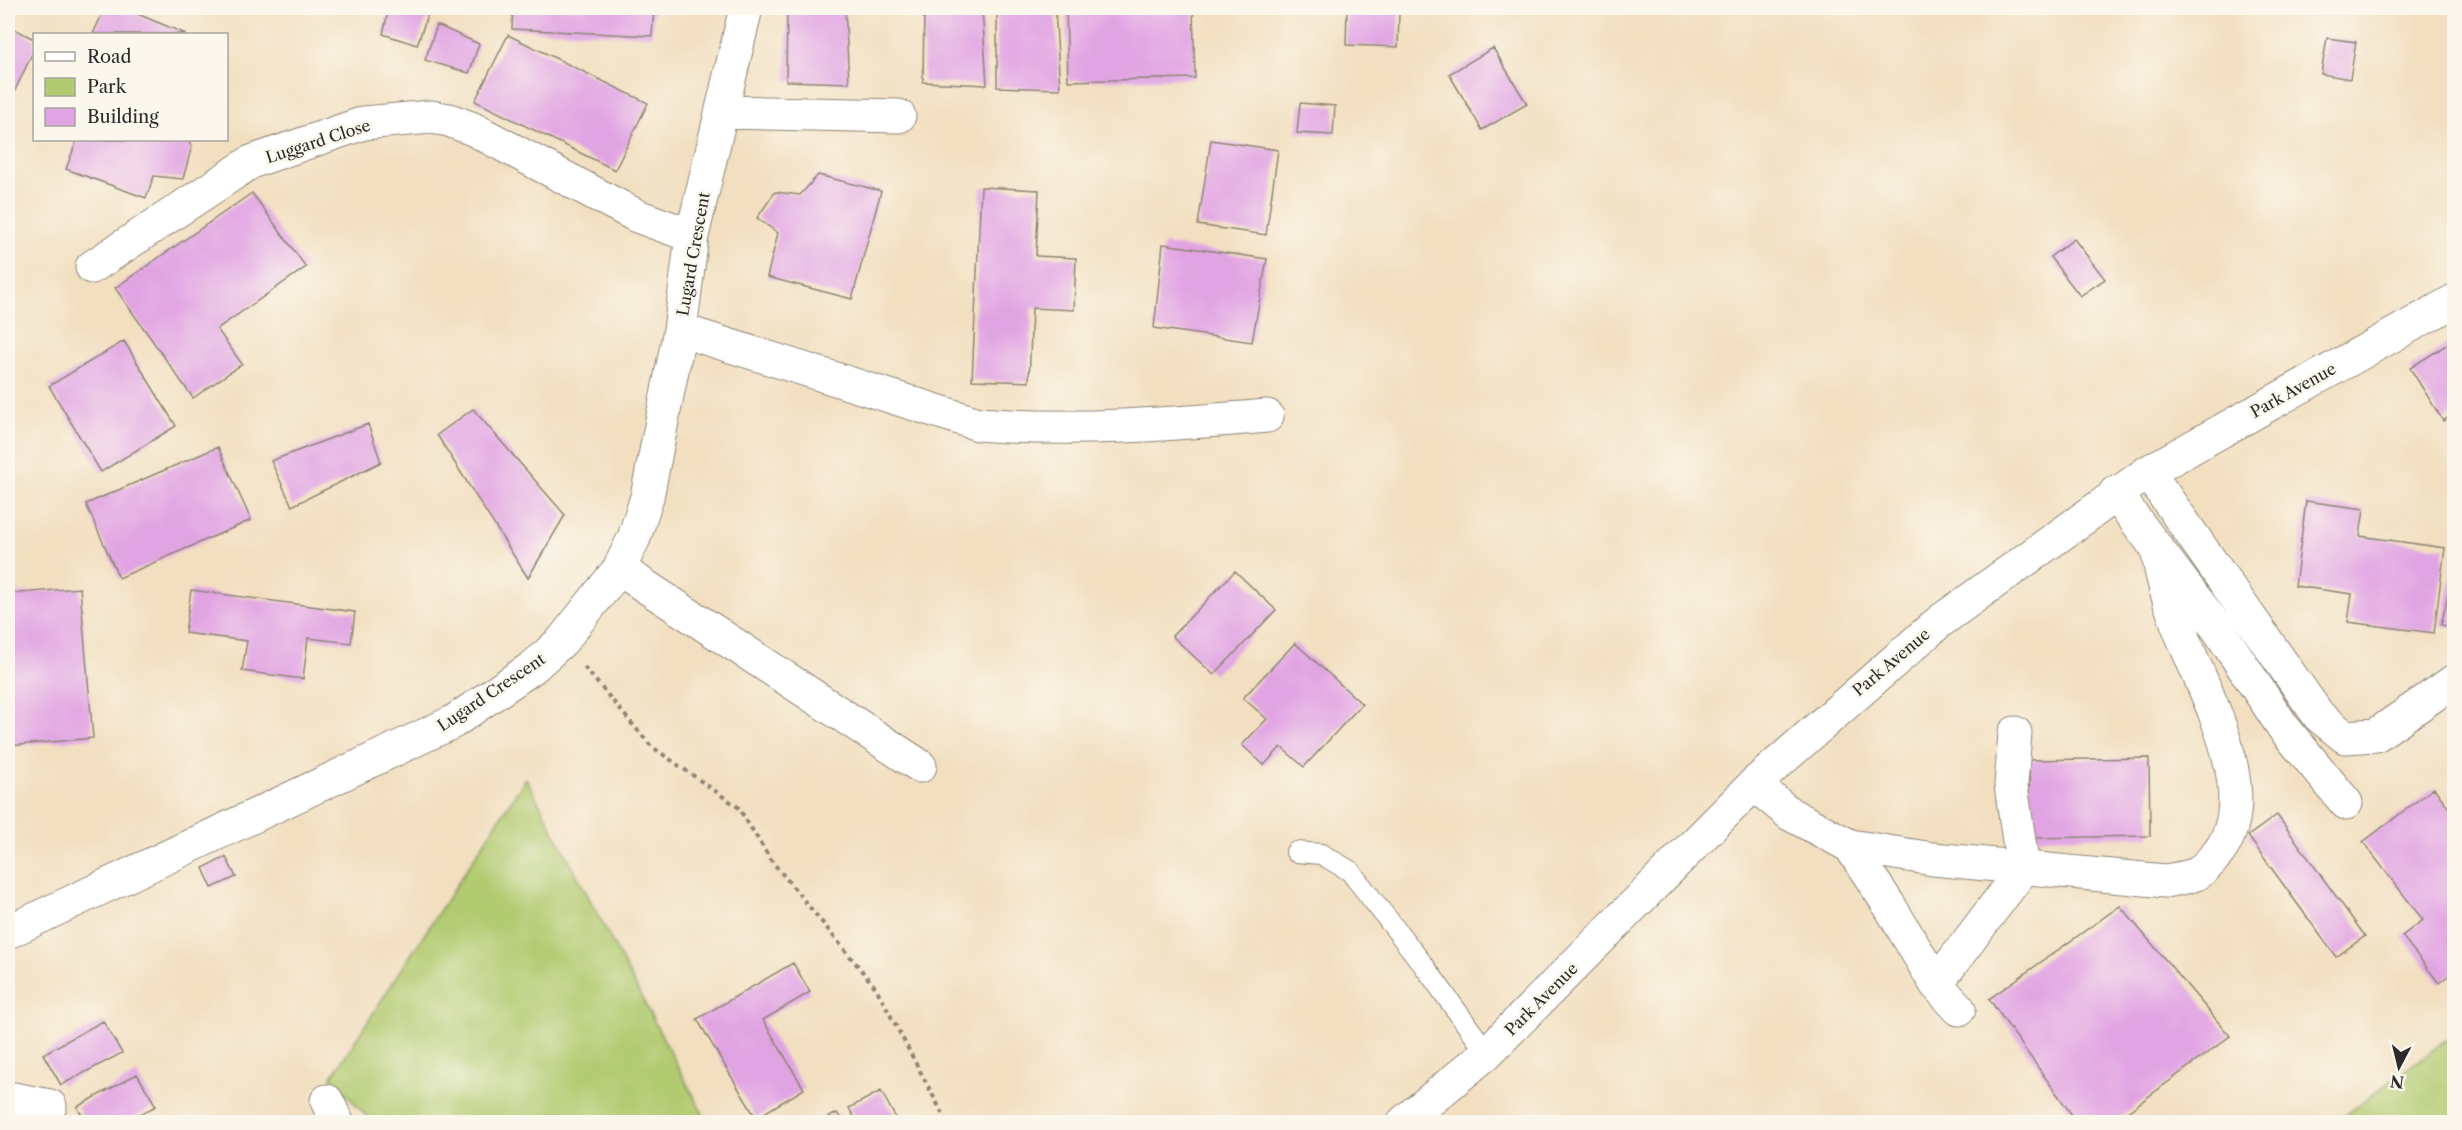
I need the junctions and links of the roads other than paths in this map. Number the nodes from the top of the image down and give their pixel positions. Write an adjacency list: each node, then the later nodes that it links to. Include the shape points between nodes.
1 (746, 8): 2 (street, Lugard Crescent)
2 (722, 112): 3 (street); 4 (street, Lugard Crescent)
3 (899, 116)
4 (692, 236): 5 (street, Luggard Close, via 637,216 473,129 431,117 364,123 251,162); 7 (street, Lugard Crescent)
5 (92, 267)
6 (2454, 301): 9 (street, Park Avenue)
7 (680, 330): 8 (street, via 978,424 1023,428 1120,426); 12 (street, Lugard Crescent, via 647,497)
8 (1268, 416)
9 (2148, 472): 10 (street, Park Avenue); 13 (street, via 2319,716 2345,736 2376,735)
10 (2115, 493): 11 (street); 16 (street, Park Avenue, via 1939,622)
11 (2157, 549): 17 (street, via 2218,629 2283,727); 20 (street, via 2176,621 2230,760 2235,797 2232,822 2222,849 2198,874 2165,881)
12 (619, 569): 15 (street); 21 (street, Lugard Crescent, via 562,641 533,667 453,722)
13 (2454, 681)
14 (2015, 733): 20 (street, via 2011,785)
15 (920, 766)
16 (1754, 784): 18 (street, via 1790,814); 24 (street, Park Avenue)
17 (2346, 803)
18 (1850, 846): 20 (street); 22 (street)
19 (1296, 852): 24 (lane, via 1321,854 1350,871)
20 (2024, 869): 22 (street)
21 (8, 932)
22 (1936, 984): 23 (street)
23 (1959, 1009)
24 (1487, 1053): 27 (street, Park Avenue)
25 (8, 1098): 26 (street)
26 (50, 1106)
27 (1404, 1122)

